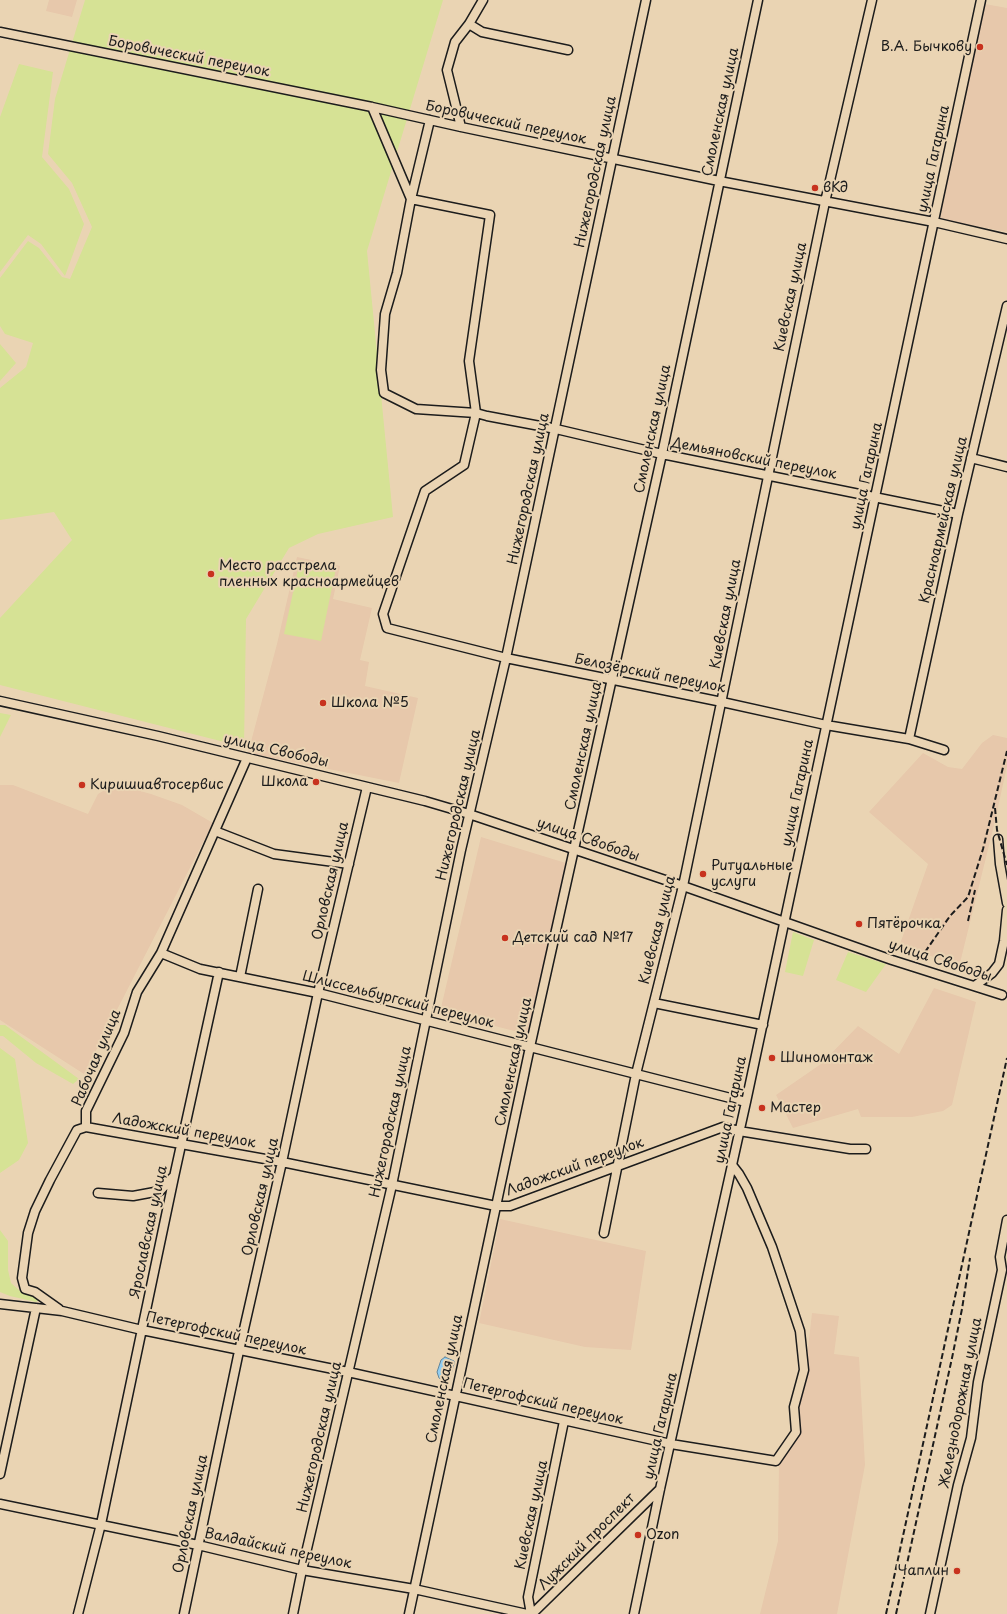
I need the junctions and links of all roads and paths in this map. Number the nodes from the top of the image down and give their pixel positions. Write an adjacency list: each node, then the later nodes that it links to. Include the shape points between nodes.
1 (483, 0): 6 (street)
2 (646, 0): 12 (street, Нижегородская улица)
3 (758, 0): 13 (street, Смоленская улица)
4 (872, 0): 15 (street, Киевская улица)
5 (981, 0): 16 (street, улица Гагарина)
6 (470, 24): 8 (street, via 482,32); 11 (street, via 455,42 447,70)
7 (0, 32): 9 (street, Боровический переулок)
8 (568, 50)
9 (372, 107): 10 (street, Боровический переулок); 14 (street)
10 (430, 120): 11 (street, Боровический переулок); 14 (street)
11 (461, 127): 12 (street, Боровический переулок)
12 (612, 158): 13 (street, Боровический переулок); 20 (street, Нижегородская улица)
13 (719, 181): 15 (street, Боровический переулок); 21 (street, Смоленская улица)
14 (411, 199): 19 (street, via 490,215 469,361); 19 (street, Демьяновский переулок, via 397,273 385,314 381,370 384,393 416,409)
15 (825, 202): 16 (street, Боровический переулок); 24 (street, Киевская улица)
16 (934, 222): 17 (street, Боровический переулок); 25 (street, улица Гагарина)
17 (1007, 238)
18 (1007, 306): 22 (street, Красноармейская улица)
19 (476, 413): 20 (street, Демьяновский переулок); 27 (street, Белозёрский переулок, via 464,465 425,491 383,614 387,628)
20 (556, 429): 21 (street, Демьяновский переулок); 27 (street, Нижегородская улица)
21 (662, 454): 24 (street, Демьяновский переулок); 28 (street, Смоленская улица)
22 (972, 458): 23 (street); 26 (street, Красноармейская улица)
23 (1007, 467)
24 (768, 475): 25 (street, Демьяновский переулок); 30 (street, Киевская улица)
25 (876, 497): 26 (street, Демьяновский переулок); 31 (street, улица Гагарина)
26 (958, 514): 32 (street, Красноармейская улица)
27 (506, 658): 28 (street, Белозёрский переулок); 36 (street, Нижегородская улица)
28 (611, 680): 30 (street, Белозёрский переулок); 39 (street, Смоленская улица)
29 (0, 701): 34 (street, улица Свободы)
30 (722, 702): 31 (street, Белозёрский переулок); 41 (street, Киевская улица)
31 (826, 725): 32 (street, Белозёрский переулок); 45 (street, улица Гагарина)
32 (909, 739): 33 (street, Белозёрский переулок)
33 (944, 750)
34 (247, 758): 35 (street, улица Свободы); 37 (street, Рабочая улица)
35 (367, 786): 36 (street, улица Свободы); 40 (street, Орловская улица)
36 (469, 814): 39 (street, улица Свободы); 53 (street, Нижегородская улица)
37 (215, 831): 40 (street, via 274,854); 46 (street, Рабочая улица)
38 (998, 839): 43 (street)
39 (574, 849): 41 (street, улица Свободы); 55 (street, Смоленская улица)
40 (348, 864): 50 (street, Орловская улица)
41 (683, 886): 45 (street, улица Свободы); 52 (street, Киевская улица)
42 (258, 888): 48 (street)
43 (1007, 903)
44 (1007, 910): 49 (street, via 1000,964)
45 (784, 922): 49 (street, улица Свободы, via 892,960); 54 (street, улица Гагарина)
46 (161, 953): 47 (street, Шлиссельбургский переулок, via 200,969); 58 (street, Рабочая улица, via 137,992 124,1033 86,1111)
47 (219, 972): 48 (street, Шлиссельбургский переулок); 60 (street, Ярославская улица)
48 (240, 976): 50 (street, Шлиссельбургский переулок)
49 (976, 985): 51 (street, улица Свободы)
50 (318, 992): 53 (street, Шлиссельбургский переулок); 62 (street, Орловская улица)
51 (1002, 995)
52 (654, 1003): 54 (street); 56 (street, Киевская улица)
53 (425, 1020): 55 (street, Шлиссельбургский переулок); 66 (street, Нижегородская улица)
54 (763, 1025): 57 (street, улица Гагарина)
55 (530, 1047): 56 (street, Шлиссельбургский переулок); 68 (street, Смоленская улица)
56 (636, 1074): 57 (street, Шлиссельбургский переулок); 64 (street, Киевская улица)
57 (746, 1102): 59 (street, улица Гагарина)
58 (86, 1127): 60 (street, Ладожский переулок); 73 (street, Рабочая улица, via 77,1130 35,1211 28,1233 22,1278 25,1289 35,1292)
59 (739, 1131): 61 (street, Ладожский переулок, via 850,1149); 63 (street, улица Гагарина); 64 (street, Ладожский переулок, via 723,1127)
60 (182, 1144): 62 (street, Ладожский переулок); 65 (street, Ярославская улица)
61 (866, 1149)
62 (282, 1162): 66 (street, Ладожский переулок); 75 (street, Орловская улица)
63 (732, 1165): 79 (street, улица Гагарина); 79 (street, Петергофский переулок, via 747,1188 772,1247 800,1331 804,1370 794,1407 796,1432 776,1461)
64 (617, 1167): 68 (street, Ладожский переулок, via 510,1206); 70 (street, Киевская улица)
65 (174, 1177): 67 (street, via 160,1191 133,1196); 74 (street, Ярославская улица)
66 (392, 1185): 68 (street, Ладожский переулок); 76 (street, Нижегородская улица)
67 (98, 1193)
68 (496, 1206): 77 (street, Смоленская улица)
69 (1007, 1220): 94 (street, Железнодорожная улица, via 1000,1257 1002,1270 978,1382 971,1438)
70 (604, 1233)
71 (0, 1304): 72 (street, Петергофский переулок)
72 (36, 1308): 73 (street, Петергофский переулок); 80 (street)
73 (62, 1311): 74 (street, Петергофский переулок)
74 (142, 1330): 75 (street, Петергофский переулок); 83 (street, Ярославская улица)
75 (239, 1351): 76 (street, Петергофский переулок); 84 (street, Орловская улица)
76 (348, 1372): 77 (street, Петергофский переулок); 85 (street, Нижегородская улица)
77 (454, 1396): 78 (street, Петергофский переулок); 86 (street, Смоленская улица)
78 (564, 1421): 79 (street, Петергофский переулок); 92 (street, Киевская улица, via 528,1597)
79 (671, 1444): 81 (street, улица Гагарина)
80 (0, 1474)
81 (660, 1488): 92 (street, Лужский проспект); 93 (street, улица Гагарина)
82 (0, 1504): 83 (street, Валдайский переулок)
83 (101, 1524): 84 (street, Валдайский переулок); 87 (street, Ярославская улица)
84 (198, 1545): 85 (street, Валдайский переулок); 88 (street, Орловская улица)
85 (302, 1570): 86 (street, Валдайский переулок); 89 (street, Нижегородская улица)
86 (414, 1589): 90 (street, Смоленская улица); 91 (street, Валдайский переулок)
87 (78, 1614)
88 (184, 1614)
89 (293, 1614)
90 (409, 1614)
91 (527, 1614)
92 (532, 1614)
93 (634, 1614)
94 (930, 1614)

